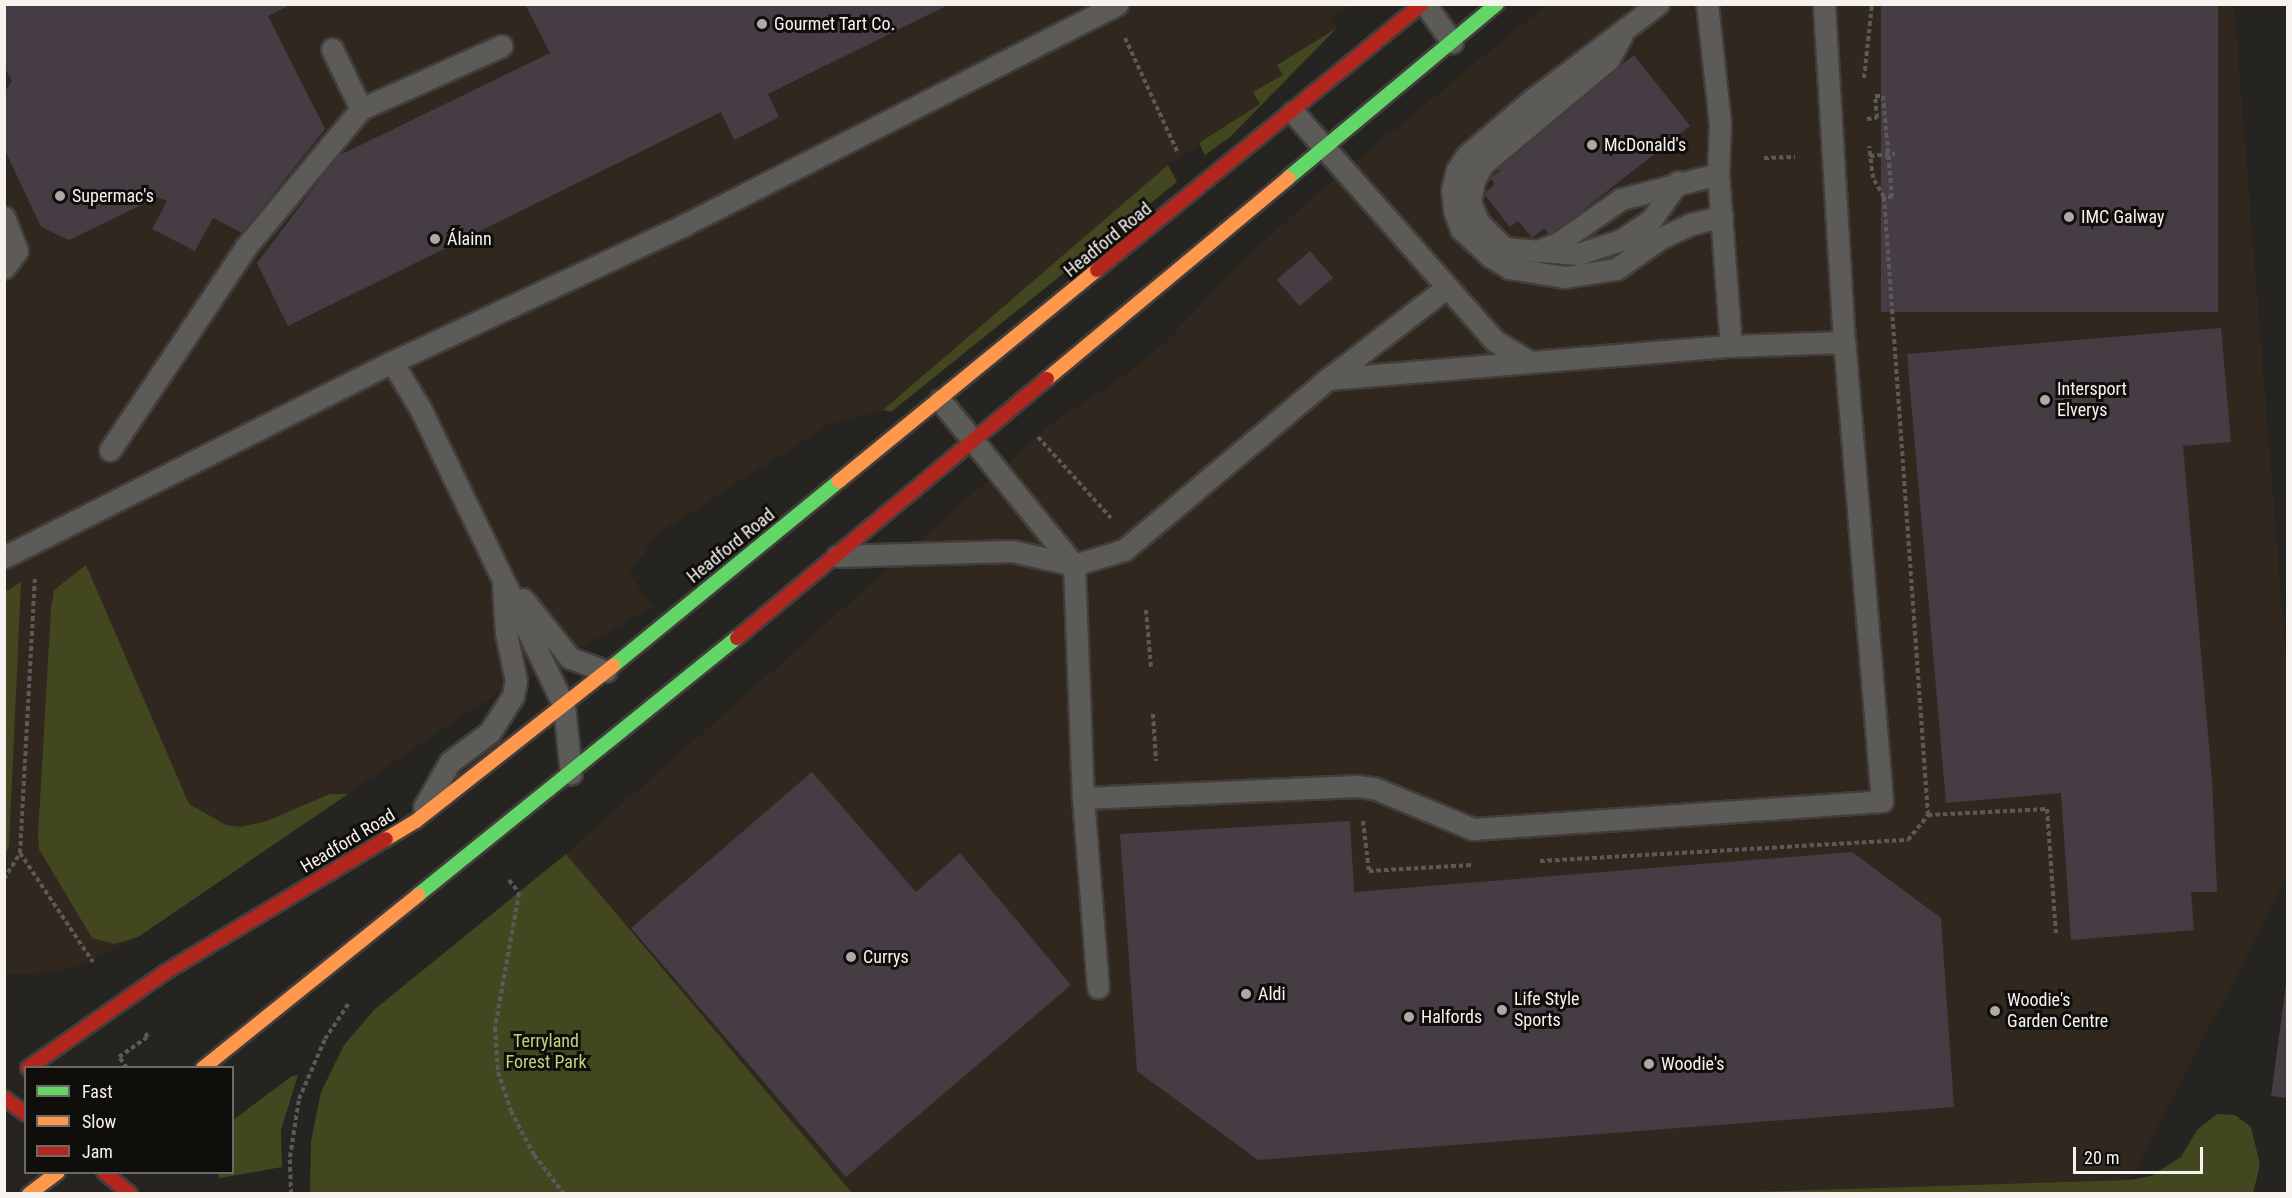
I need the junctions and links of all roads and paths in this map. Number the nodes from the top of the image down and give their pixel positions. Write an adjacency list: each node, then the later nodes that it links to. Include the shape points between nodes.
1 (1117, 4): 37 (lane, via 684,225)
2 (1424, 4): 10 (lane); 16 (main road, Headford Road)
3 (1497, 4): 10 (main road)
4 (1658, 4): 9 (lane)
5 (1707, 4): 26 (lane, via 1720,124)
6 (1824, 4): 35 (lane)
7 (1872, 4): 13 (path)
8 (1123, 33): 28 (path)
9 (1622, 35): 30 (lane, via 1597,48 1467,155 1457,170 1452,190 1461,229 1474,244 1509,268 1565,277 1617,269 1661,238); 32 (lane, via 1608,60 1484,164 1474,180 1470,202 1479,223 1504,248)
10 (1452, 42): 20 (main road)
11 (501, 46): 15 (lane)
12 (332, 49): 15 (lane)
13 (1864, 84)
14 (1866, 107): 17 (path)
15 (361, 109): 43 (lane, via 245,248)
16 (1293, 112): 20 (lane); 28 (main road, Headford Road)
17 (1867, 119): 18 (path); 21 (path, via 1877,118 1875,96 1883,96)
18 (1868, 128)
19 (1868, 138): 23 (path)
20 (1326, 148): 34 (lane); 41 (main road)
21 (1888, 154): 22 (path); 23 (path); 29 (path, via 1892,197)
22 (1895, 154)
23 (1870, 156): 29 (path, via 1873,178)
24 (1795, 157): 25 (path)
25 (1764, 158)
26 (1718, 174): 27 (lane); 30 (lane)
27 (1678, 182): 32 (lane, via 1621,199 1558,243); 32 (lane, via 1651,220 1621,240 1578,254)
28 (1196, 192): 40 (main road, Headford Road)
29 (1884, 197): 59 (path)
30 (1722, 216): 36 (lane)
31 (4, 217): 33 (lane, via 17,251)
32 (1535, 252)
33 (4, 268)
34 (1447, 287): 38 (lane, via 1495,341); 39 (lane)
35 (1844, 342): 36 (lane); 57 (lane, via 1882,801 1473,829 1374,788 1357,786)
36 (1731, 346): 38 (lane)
37 (392, 362): 45 (lane); 49 (lane, via 420,408)
38 (1530, 362): 39 (lane)
39 (1328, 379): 48 (lane, via 1124,550)
40 (939, 400): 42 (lane); 52 (main road, Headford Road)
41 (1012, 407): 42 (main road); 44 (path)
42 (972, 440): 46 (main road); 48 (lane)
43 (110, 450)
44 (1115, 522)
45 (38, 541): 47 (lane); 61 (path)
46 (837, 556): 48 (lane, via 1012,551); 55 (main road)
47 (4, 558)
48 (1074, 565): 57 (lane)
49 (502, 573): 52 (lane, via 570,658); 53 (lane); 60 (lane, via 506,633 516,681 513,696 490,732 450,762)
50 (1146, 610): 51 (path)
51 (1151, 667)
52 (606, 671): 53 (main road, Headford Road)
53 (564, 706): 55 (lane); 60 (main road, Headford Road)
54 (1154, 714): 56 (path)
55 (572, 774): 71 (main road)
56 (1156, 774)
57 (1083, 798): 68 (lane)
58 (1363, 814): 63 (path, via 1368,871)
59 (1928, 815): 62 (path, via 1908,840); 66 (path, via 2047,808)
60 (416, 821): 70 (main road, Headford Road, via 164,973)
61 (20, 854): 64 (path); 67 (path)
62 (1533, 861)
63 (1474, 865)
64 (4, 879)
65 (509, 880): 79 (path, via 519,893 495,1028 498,1072 511,1111 534,1155)
66 (2056, 936)
67 (93, 962)
68 (1098, 987)
69 (352, 999): 78 (path, via 325,1039 299,1099 290,1157)
70 (30, 1066)
71 (206, 1066)
72 (4, 1098): 73 (main road)
73 (24, 1113)
74 (57, 1174): 76 (main road)
75 (105, 1174): 77 (main road)
76 (29, 1194)
77 (130, 1194)
78 (291, 1194)
79 (564, 1194)

